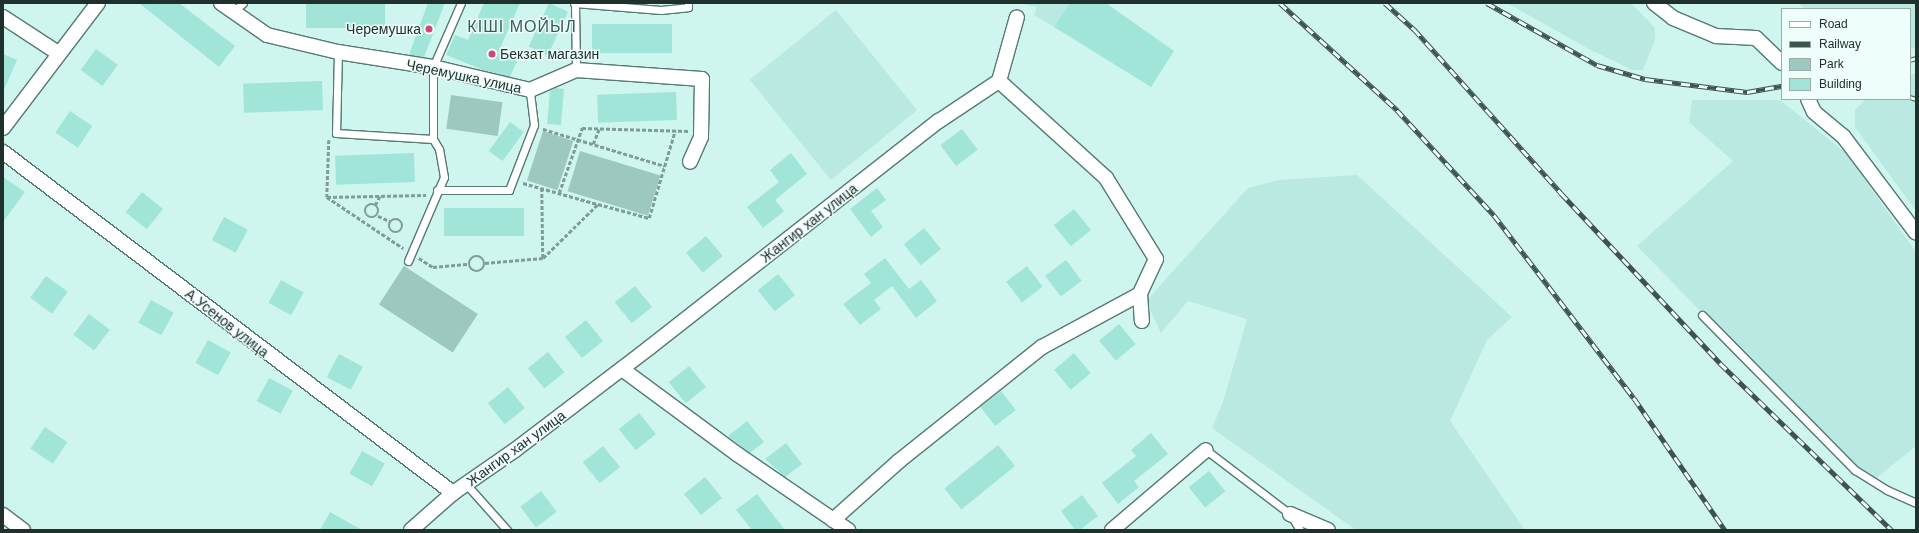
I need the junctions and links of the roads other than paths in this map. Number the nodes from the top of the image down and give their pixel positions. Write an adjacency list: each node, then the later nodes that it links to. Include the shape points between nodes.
1 (98, 3): 11 (street)
2 (221, 3): 7 (street, Черемушка улица)
3 (461, 3): 13 (lane)
4 (688, 3): 6 (lane, via 688,7 661,10)
5 (1654, 3): 12 (street, via 1673,18 1716,36 1756,38)
6 (574, 4): 14 (lane)
7 (238, 8): 10 (street, Черемушка улица, via 267,35)
8 (3, 17): 11 (street)
9 (1017, 17): 15 (street)
10 (338, 52): 13 (street, Черемушка улица); 19 (lane, via 336,133)
11 (58, 53): 18 (street)
12 (1781, 62)
13 (432, 67): 16 (street, Черемушка улица); 19 (lane)
14 (576, 70): 16 (street, Черемушка улица); 21 (street, Черемушка улица, via 702,79 701,137)
15 (999, 81): 25 (street, via 1106,178 1156,259); 28 (street, Жангир хан улица, via 939,121)
16 (530, 90): 22 (lane, via 534,125 509,190)
17 (1808, 100): 23 (street, via 1814,112 1843,136)
18 (3, 128)
19 (433, 140): 22 (lane, via 439,149 444,176)
20 (3, 152): 31 (street, А.Усенов улица)
21 (690, 162)
22 (436, 192): 24 (lane)
23 (1916, 233)
24 (408, 261)
25 (1140, 294): 27 (street); 35 (street, via 1042,348 899,461)
26 (1702, 315): 32 (lane, via 1855,470 1887,490)
27 (1142, 321)
28 (622, 368): 30 (street, Жангир хан улица); 35 (street, via 737,454)
29 (1206, 450): 33 (lane); 40 (street)
30 (466, 484): 31 (street, Жангир хан улица); 38 (lane)
31 (453, 494): 37 (street, Жангир хан улица)
32 (1916, 502)
33 (1290, 514): 41 (lane); 42 (street)
34 (3, 515): 36 (street)
35 (833, 520): 39 (street)
36 (23, 530)
37 (411, 530)
38 (507, 530)
39 (848, 530)
40 (1112, 530)
41 (1300, 530)
42 (1328, 530)

